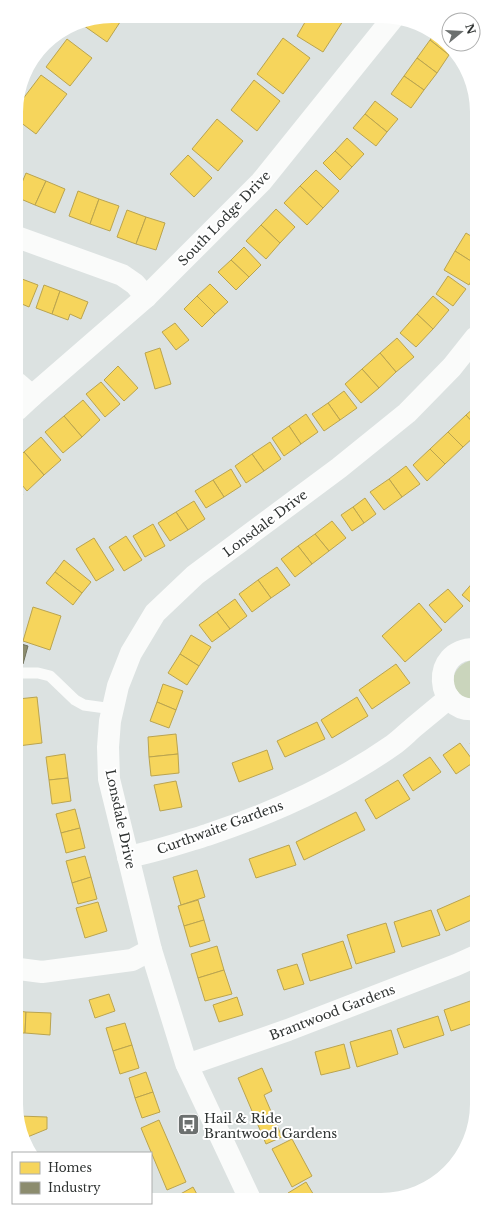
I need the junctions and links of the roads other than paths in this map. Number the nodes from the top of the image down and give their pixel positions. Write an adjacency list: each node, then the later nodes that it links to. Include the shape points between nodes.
1 (389, 23): 3 (street, South Lodge Drive, via 261,182)
2 (23, 239): 3 (street, via 122,275 135,284)
3 (146, 297): 5 (street, South Lodge Drive)
4 (470, 343): 10 (street, Lonsdale Drive, via 452,367 407,413 339,468 195,575 155,613 130,653)
5 (23, 396)
6 (470, 649): 8 (street, via 459,652 446,664 442,682)
7 (23, 673): 10 (lane, via 50,676 75,700 84,705)
8 (449, 698): 9 (street, via 456,705); 11 (street, Curthwaite Gardens, via 394,744 315,791 260,816 184,842)
9 (470, 708)
10 (113, 709): 11 (street, Lonsdale Drive, via 108,747 110,779)
11 (128, 857): 12 (street, Lonsdale Drive)
12 (151, 950): 14 (street, via 132,960 42,972); 15 (street, Lonsdale Drive)
13 (470, 959): 15 (street, Brantwood Gardens, via 288,1030)
14 (23, 970)
15 (188, 1065): 16 (street, Lonsdale Drive)
16 (247, 1193)

